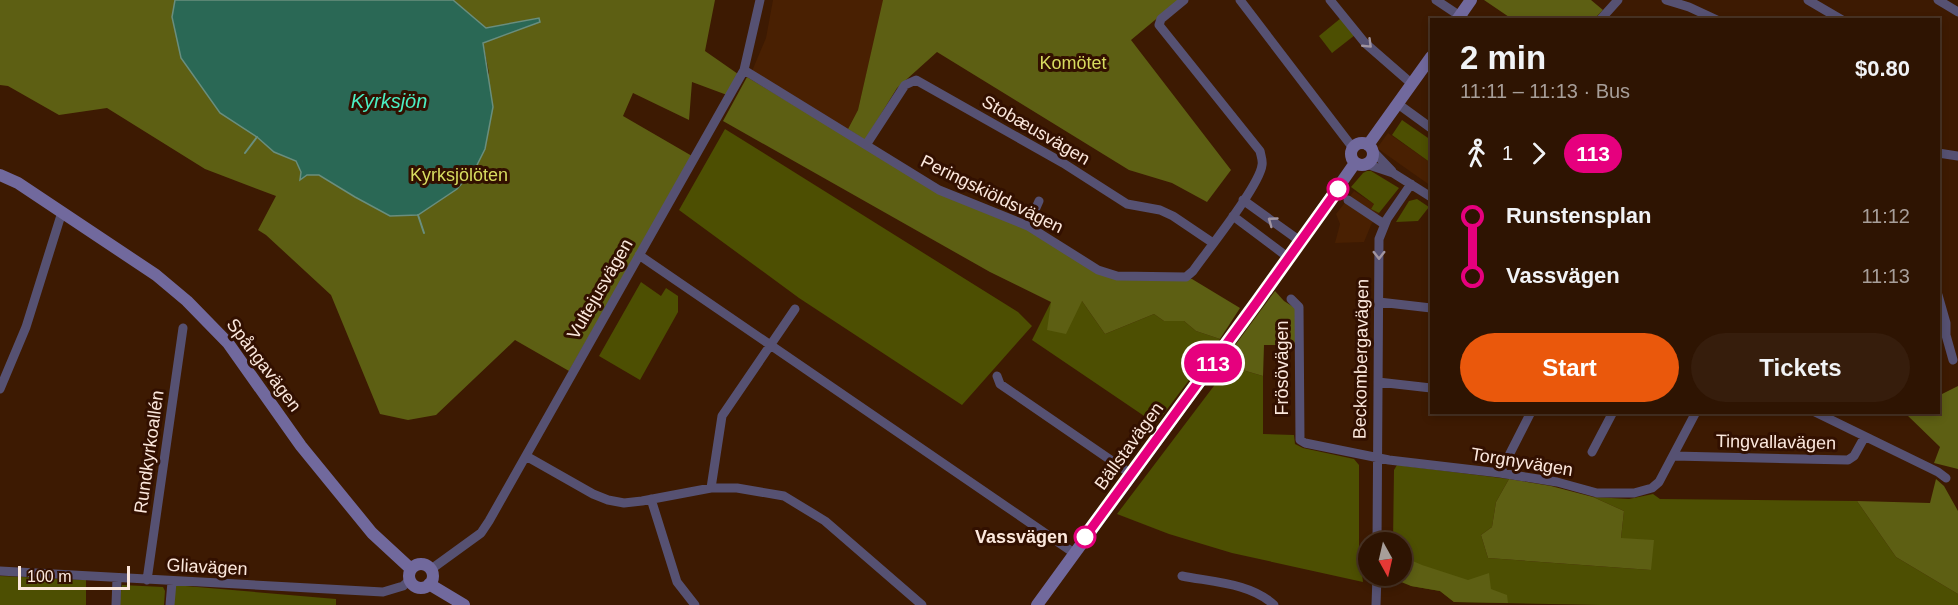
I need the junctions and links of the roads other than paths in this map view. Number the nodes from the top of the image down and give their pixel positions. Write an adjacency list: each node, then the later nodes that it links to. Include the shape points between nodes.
1 (760, 0): 18 (street, Vultejusvägen)
2 (1184, 0): 32 (street, Peringskiöldsvägen, via 1161,19 1159,26 1260,151 1260,174)
3 (1240, 0): 23 (street)
4 (1330, 0): 19 (street, one-way to 19, via 1365,43)
5 (1436, 0): 13 (street)
6 (1471, 0): 13 (street)
7 (1618, 0): 14 (street)
8 (1666, 0): 11 (street)
9 (1809, 0): 16 (street)
10 (1938, 0): 12 (street)
11 (1690, 3): 15 (street)
12 (1958, 12)
13 (1461, 18)
14 (1602, 18)
15 (1714, 18)
16 (1839, 18)
17 (1430, 60): 19 (street, Bällstavägen)
18 (744, 70): 22 (street, Peringskiöldsvägen); 41 (street, Vultejusvägen)
19 (1412, 84): 20 (street, Bällstavägen)
20 (1398, 104): 21 (street); 24 (street, Bällstavägen)
21 (1430, 127)
22 (866, 145): 38 (street, Peringskiöldsvägen, via 939,190); 40 (street, Stobæusvägen, via 905,85 916,80 1127,204 1160,210)
23 (1353, 148): 24 (street, via 1359,144); 27 (street, via 1351,155)
24 (1370, 148): 27 (street, Bällstavägen, via 1371,159); 28 (street)
25 (1940, 153): 26 (street)
26 (1958, 156)
27 (1361, 163): 28 (street); 39 (street, Bällstavägen)
28 (1393, 173): 30 (street)
29 (0, 174): 35 (street, Spångavägen)
30 (1411, 184): 31 (street); 37 (street, Beckombergavägen)
31 (1430, 196)
32 (1243, 200): 36 (street, Peringskiöldsvägen); 39 (street, one-way to 32)
33 (1348, 200): 37 (street)
34 (1039, 201): 38 (street)
35 (62, 212): 54 (street, via 26,327); 74 (street, Spångavägen, via 156,275 217,330 308,455)
36 (1233, 216): 40 (street, Peringskiöldsvägen); 42 (street)
37 (1384, 224): 44 (street, Beckombergavägen, one-way to 44, via 1379,239)
38 (1028, 226): 40 (street, Peringskiöldsvägen, via 1098,270 1117,276 1186,277)
39 (1300, 241): 42 (street, Bällstavägen)
40 (1213, 243)
41 (639, 255): 49 (street); 62 (street, Vultejusvägen)
42 (1289, 258): 66 (street, Bällstavägen)
43 (1291, 299): 60 (street, Frösövägen, via 1299,307)
44 (1379, 302): 46 (street); 52 (street, Beckombergavägen)
45 (1940, 303): 50 (street)
46 (1430, 308)
47 (795, 309): 49 (street)
48 (183, 328): 77 (street, Rundkyrkoallén)
49 (770, 346): 68 (street, via 722,416); 71 (street)
50 (1953, 360)
51 (997, 376): 66 (street, via 1000,384)
52 (1378, 382): 53 (street); 64 (street, Beckombergavägen)
53 (1430, 388)
54 (0, 390)
55 (1530, 414): 65 (street)
56 (1612, 414): 61 (street)
57 (1695, 414): 63 (street, Torgnyvägen)
58 (1830, 416): 59 (street)
59 (1864, 438): 63 (street, Tingvallavägen, via 1848,460); 67 (street)
60 (1299, 440): 64 (street, Torgnyvägen)
61 (1592, 452)
62 (525, 456): 69 (street, via 608,500 624,503); 72 (street, Vultejusvägen, via 481,533)
63 (1674, 456): 65 (street, Torgnyvägen, via 1659,482 1634,493 1597,493)
64 (1377, 459): 65 (street, Torgnyvägen); 70 (street, Beckombergavägen)
65 (1500, 473)
66 (1131, 474): 71 (street, Bällstavägen)
67 (1946, 478)
68 (711, 488): 69 (street); 85 (street, via 784,496 825,521)
69 (651, 499): 84 (street, via 677,582)
70 (1377, 532)
71 (1074, 553): 86 (street, Bällstavägen)
72 (430, 570): 74 (street, via 421,564); 79 (street)
73 (0, 571): 76 (street, Gliavägen)
74 (410, 575): 78 (street, Gliavägen, via 403,586 383,592); 79 (street, via 417,588)
75 (1182, 576): 87 (street, via 1243,588)
76 (117, 578): 77 (street, Gliavägen); 81 (street)
77 (147, 580): 78 (street, Gliavägen)
78 (172, 582): 82 (street)
79 (429, 584): 83 (street)
80 (1377, 586): 88 (street)
81 (116, 605)
82 (170, 605)
83 (464, 605)
84 (695, 605)
85 (922, 605)
86 (1037, 605)
87 (1274, 605)
88 (1376, 605)

